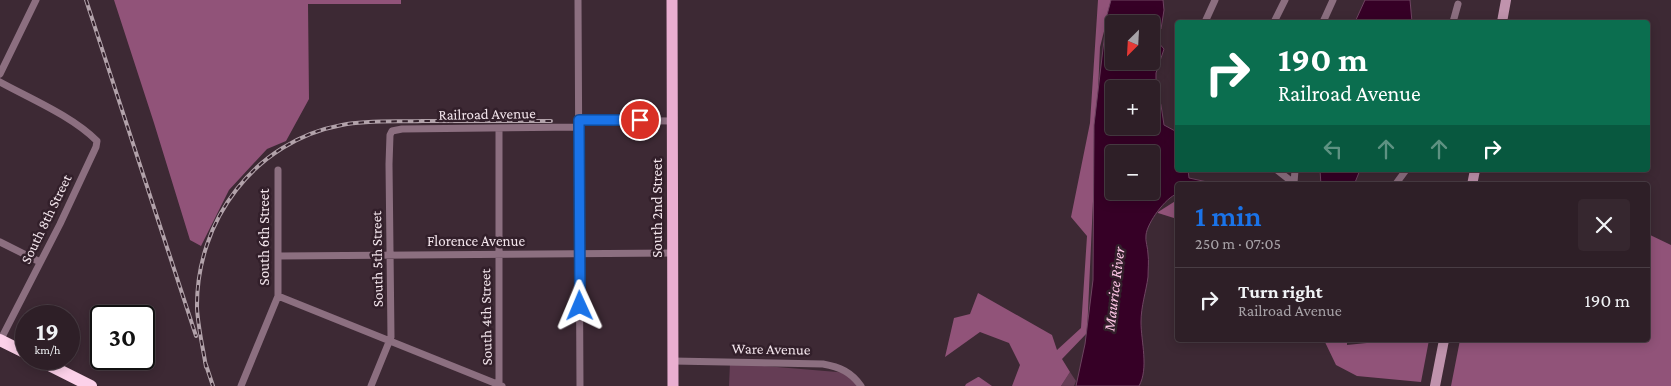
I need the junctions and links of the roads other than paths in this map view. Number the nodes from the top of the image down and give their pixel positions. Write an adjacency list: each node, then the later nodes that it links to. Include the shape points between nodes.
1 (36, 0): 14 (street)
2 (578, 0): 17 (street)
3 (672, 0): 16 (main road, South 2nd Street)
4 (1215, 0): 9 (street)
5 (1284, 0): 10 (street)
6 (1333, 0): 11 (street)
7 (1506, 0): 13 (main road)
8 (1458, 4): 12 (street)
9 (1206, 20)
10 (1275, 20)
11 (1324, 20)
12 (1454, 20)
13 (1502, 20)
14 (0, 74)
15 (0, 82): 29 (street, South 8th Street, via 69,120 97,141)
16 (672, 121): 17 (street, Railroad Avenue); 24 (main road, South 2nd Street)
17 (579, 124): 18 (street, Railroad Avenue); 26 (street)
18 (499, 128): 19 (street, Railroad Avenue); 25 (street, South 4th Street)
19 (395, 130): 27 (street, South 5th Street, via 390,135)
20 (278, 170): 28 (street, South 6th Street)
21 (1280, 172): 22 (street)
22 (1292, 182)
23 (0, 242): 29 (street)
24 (673, 253): 26 (street, Florence Avenue); 35 (main road, South 2nd Street)
25 (499, 254): 26 (street, Florence Avenue); 27 (street, Florence Avenue); 40 (street, South 4th Street)
26 (579, 254): 41 (street)
27 (390, 255): 28 (street, Florence Avenue); 32 (street, South 5th Street)
28 (279, 256): 30 (street, South 6th Street)
29 (40, 262): 31 (street, South 8th Street)
30 (278, 296): 32 (street); 38 (street, South 6th Street)
31 (0, 341): 34 (highway)
32 (389, 341): 39 (street, South 5th Street); 40 (street)
33 (1443, 342): 44 (main road)
34 (15, 348)
35 (673, 361): 42 (main road, South 2nd Street); 43 (street, Ware Avenue, via 824,364 847,371)
36 (59, 370): 37 (highway)
37 (91, 386)
38 (240, 386)
39 (371, 386)
40 (500, 386)
41 (580, 386)
42 (673, 386)
43 (861, 386)
44 (1435, 386)

